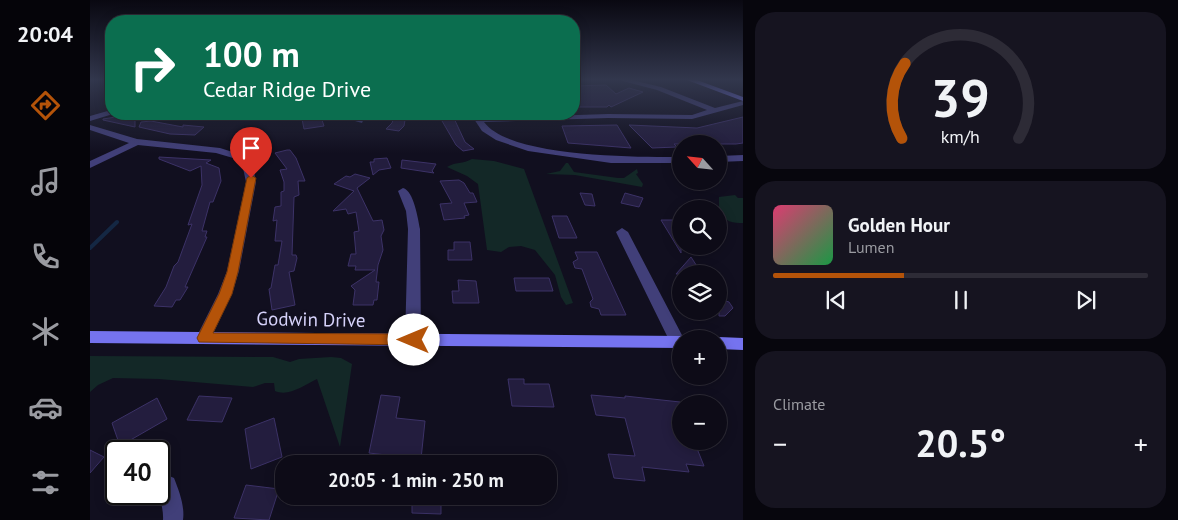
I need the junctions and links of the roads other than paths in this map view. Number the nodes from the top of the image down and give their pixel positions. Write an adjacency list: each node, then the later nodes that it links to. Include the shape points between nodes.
1 (698, 104): 3 (street)
2 (739, 104): 3 (street)
3 (715, 111): 5 (street, via 677,118)
4 (105, 114): 6 (street)
5 (580, 116)
6 (90, 119)
7 (478, 120): 12 (street, via 499,138 528,148 611,160)
8 (90, 126): 9 (street)
9 (137, 142): 13 (street); 18 (street, via 217,150 241,159 250,171 251,182 232,272)
10 (728, 158): 11 (street)
11 (743, 158)
12 (672, 160)
13 (90, 165)
14 (403, 191): 19 (street, via 414,230)
15 (622, 232): 16 (street)
16 (674, 330)
17 (90, 337): 18 (street, Godwin Drive)
18 (204, 338): 19 (street, Godwin Drive)
19 (414, 340): 20 (street, Godwin Drive)
20 (672, 342)
21 (727, 344): 22 (street)
22 (743, 344)
23 (170, 497): 24 (street)
24 (173, 520)

